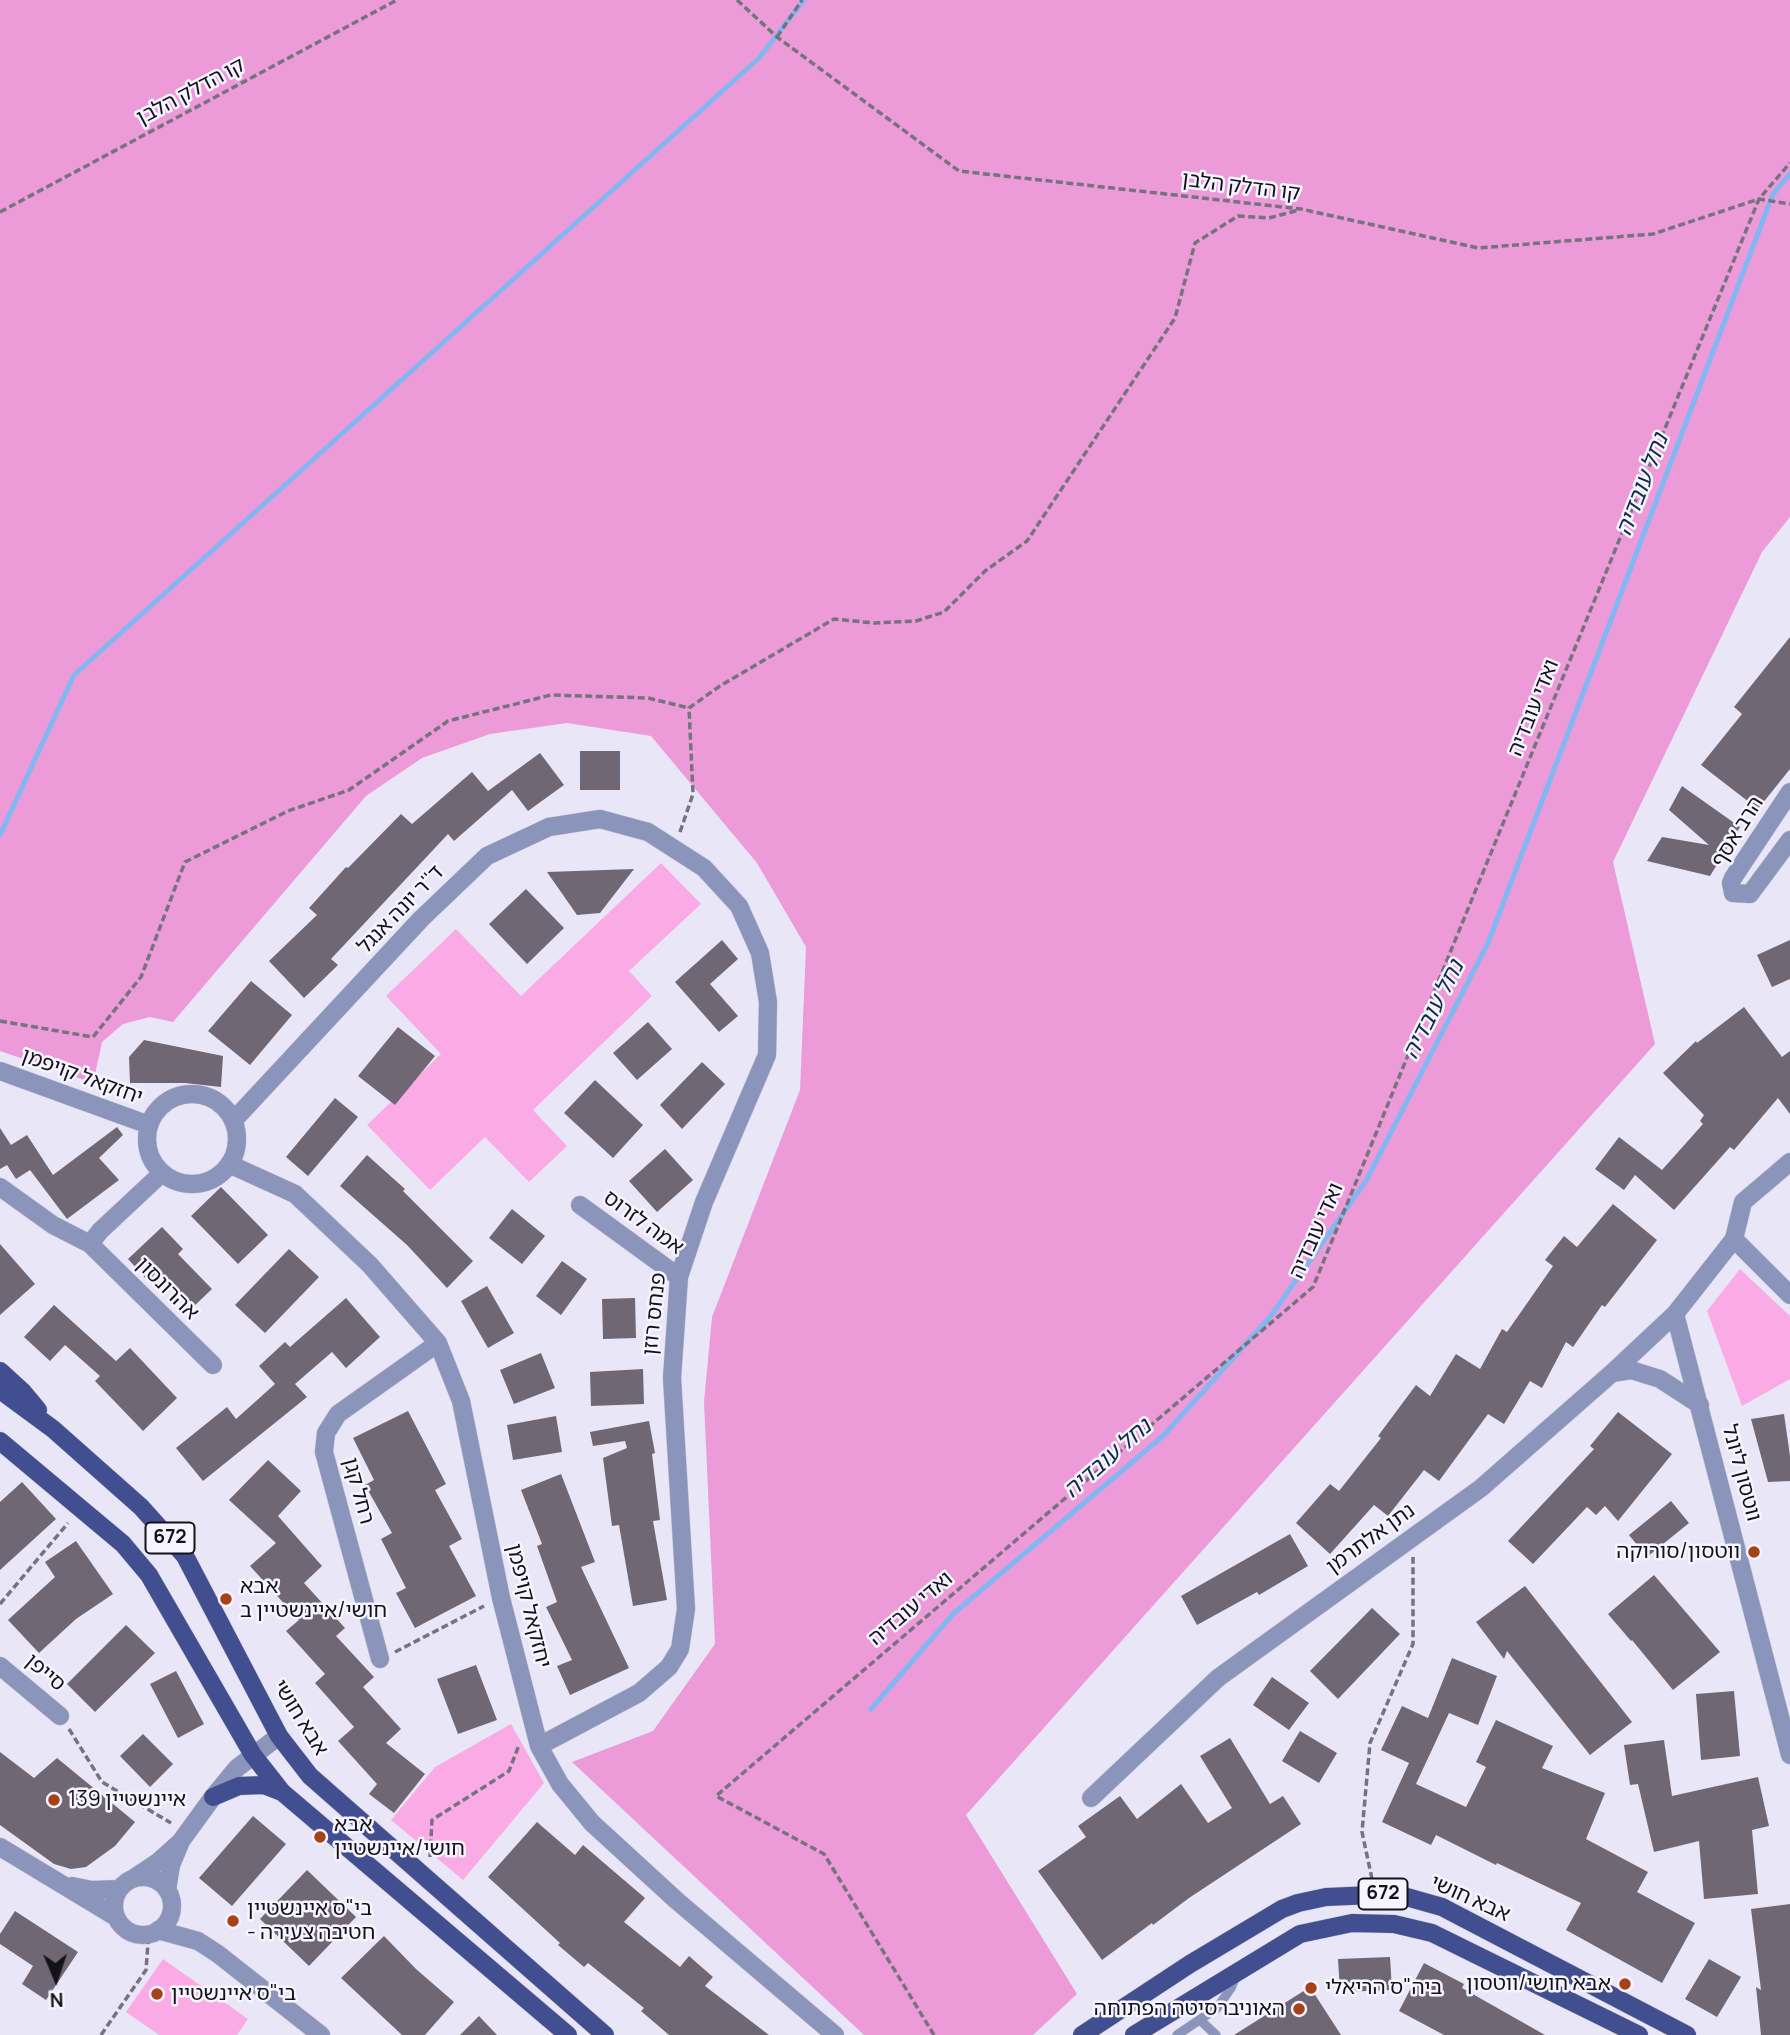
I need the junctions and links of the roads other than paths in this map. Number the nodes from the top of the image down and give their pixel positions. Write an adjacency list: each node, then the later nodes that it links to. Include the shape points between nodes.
1 (1790, 792): 3 (street, הרב אסף, via 1733,878 1733,893 1750,894)
2 (648, 832): 5 (street, ד''ר יונה אנגל, via 600,819 550,827 487,856 421,919); 14 (street, פנחס רוזן, via 704,868 739,906 760,953 768,1002 767,1055 704,1202)
3 (1790, 840)
4 (0, 1072): 6 (street, יחזקאל קויפמן)
5 (233, 1121): 6 (street, via 213,1099 182,1095 156,1111); 8 (street, via 236,1151)
6 (149, 1125): 9 (street, via 148,1151)
7 (1790, 1162): 12 (street, via 1743,1202)
8 (229, 1164): 9 (street, via 205,1182 183,1182); 17 (street, יחזקאל קויפמן, via 295,1194 370,1265)
9 (162, 1173): 13 (street)
10 (0, 1187): 13 (street, אהרונסון, via 53,1225)
11 (580, 1205): 14 (street, אמה לזרוס)
12 (1734, 1238): 15 (street); 16 (street, נתן אלתרמן)
13 (90, 1244): 18 (street, אהרונסון)
14 (679, 1277): 29 (street, פנחס רוזן, via 672,1378 685,1609 680,1649 669,1667 639,1693)
15 (1790, 1295)
16 (1675, 1314): 20 (street, נתן אלתרמן); 22 (street, ווטסון ליונל)
17 (438, 1343): 25 (street, רחל קגן, via 338,1414 326,1433 324,1452); 29 (street, יחזקאל קויפמן, via 461,1401 501,1598)
18 (213, 1365)
19 (0, 1371): 23 (main road)
20 (1612, 1373): 22 (street, ווטסון ליונל, via 1631,1370 1660,1379); 34 (street, נתן אלתרמן, via 1481,1488 1218,1678)
21 (0, 1391): 23 (main road, אבא חושי / 672)
22 (1700, 1405): 31 (street, ווטסון ליונל)
23 (53, 1429): 28 (main road, אבא חושי / 672, via 141,1507 185,1556)
24 (0, 1441): 30 (main road, 672, via 123,1544 149,1575)
25 (380, 1659)
26 (0, 1665): 27 (street, סייפן)
27 (60, 1716)
28 (279, 1736): 30 (street); 47 (main road, אבא חושי / 672, via 310,1776)
29 (539, 1746): 48 (street, יחזקאל קויפמן, via 560,1784 592,1822)
30 (254, 1755): 32 (main road, 672); 33 (street)
31 (1790, 1755)
32 (282, 1792): 33 (main road, via 264,1785 239,1786); 46 (main road, 672)
33 (213, 1797): 35 (street)
34 (1091, 1798)
35 (184, 1837): 37 (street); 40 (street, via 171,1865)
36 (0, 1847): 38 (street)
37 (134, 1878): 39 (street); 40 (street, via 153,1879)
38 (59, 1882): 39 (street, via 92,1890); 41 (street)
39 (119, 1889): 41 (street)
40 (167, 1890): 42 (street, via 170,1917)
41 (116, 1917): 42 (street, via 129,1931)
42 (153, 1932): 45 (street, via 191,1938 218,1954)
43 (1238, 1969): 44 (lane, via 1223,2001); 50 (main road, 672); 53 (main road, 672, via 1300,1934 1352,1923 1395,1924 1432,1933)
44 (1200, 2020): 51 (lane); 52 (lane)
45 (321, 2035)
46 (568, 2035)
47 (605, 2035)
48 (835, 2035)
49 (1083, 2035): 54 (main road, אבא חושי / 672, via 1282,1909 1326,1897 1376,1894 1396,1894 1441,1907)
50 (1134, 2035)
51 (1177, 2035)
52 (1216, 2035)
53 (1639, 2035)
54 (1688, 2035)

